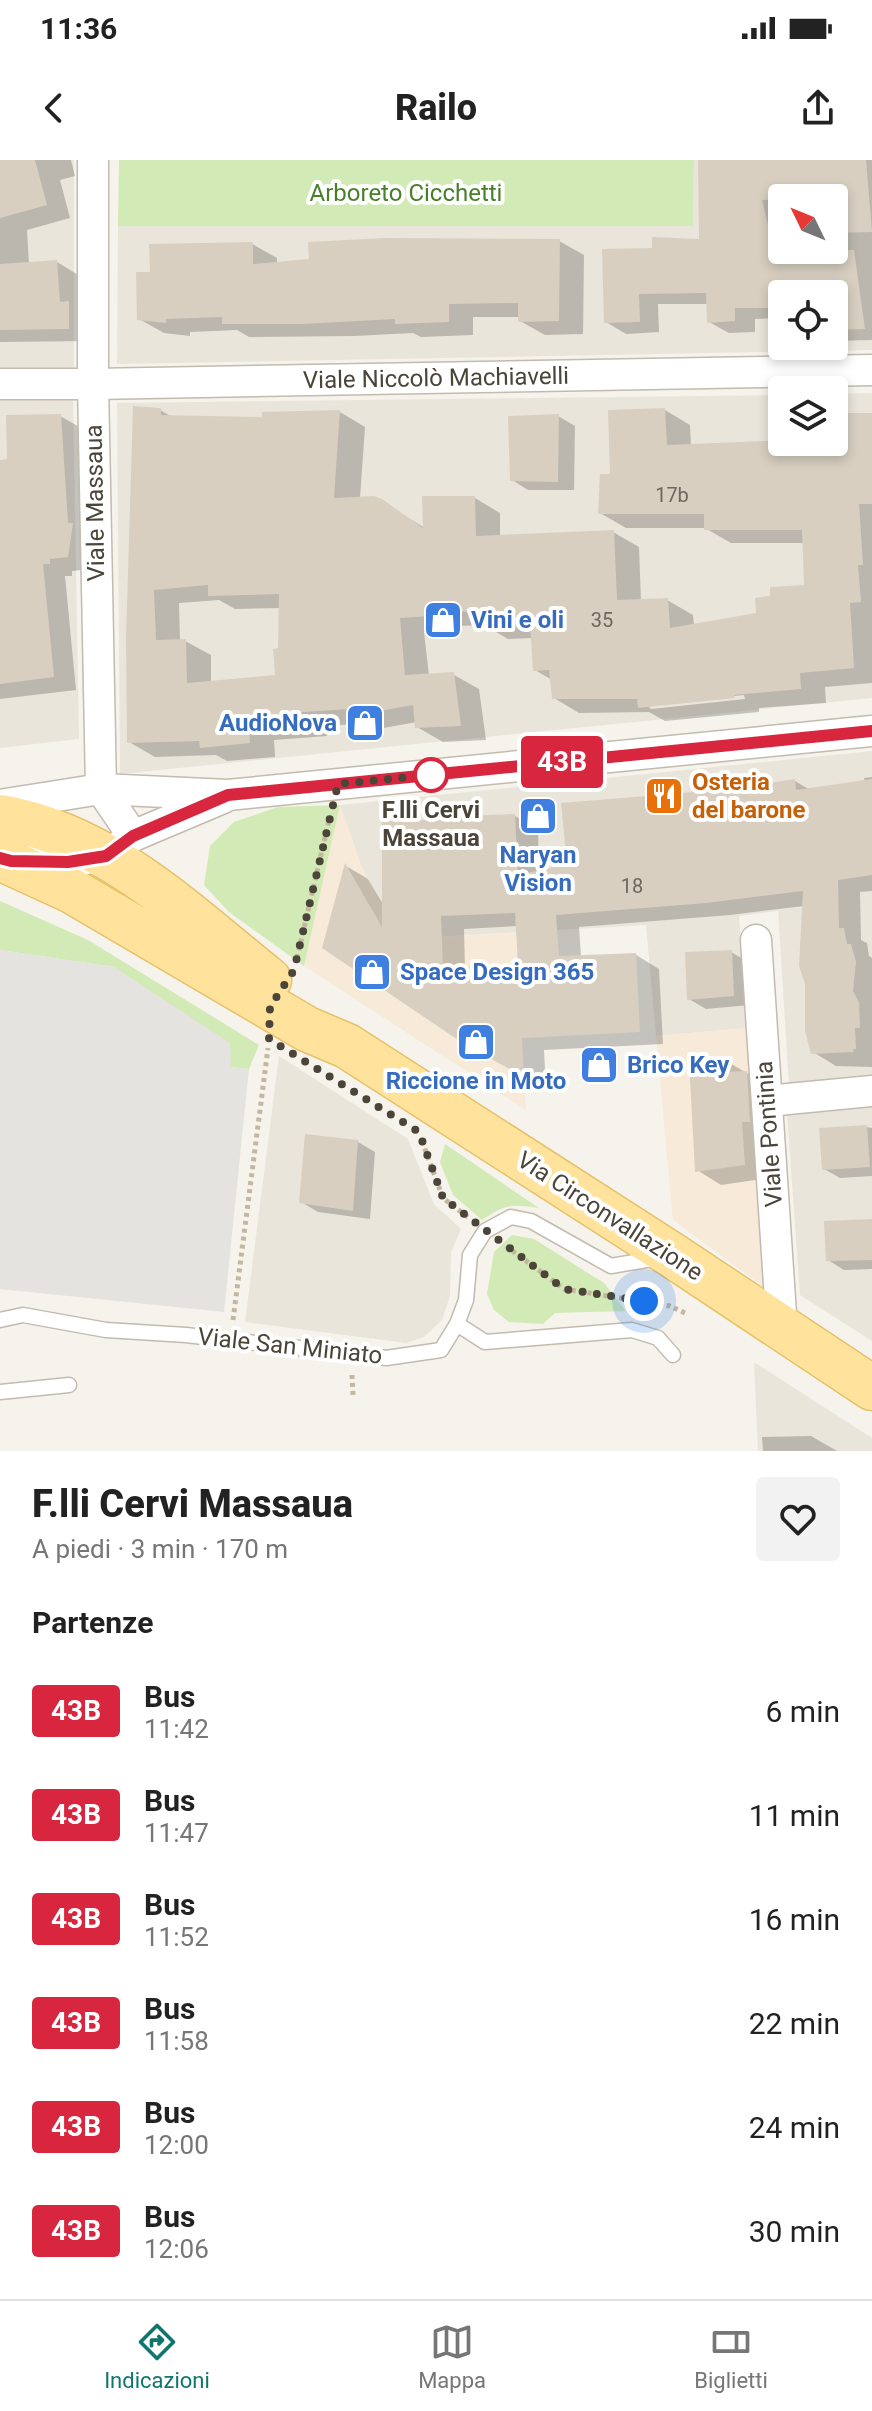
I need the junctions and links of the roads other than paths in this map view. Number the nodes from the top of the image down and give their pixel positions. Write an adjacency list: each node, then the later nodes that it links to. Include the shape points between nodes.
1 (93, 160): 4 (street, Viale Massaua)
2 (872, 370): 4 (street, Viale Niccolò Machiavelli)
3 (0, 384): 4 (street, Viale Niccolò Machiavelli)
4 (93, 384): 6 (street, Viale Massaua)
5 (872, 731): 7 (street)
6 (101, 789): 7 (street); 8 (street); 10 (street)
7 (228, 795): 10 (street)
8 (0, 805)
9 (0, 817): 10 (main road)
10 (119, 846): 11 (street, via 68,862); 13 (main road, via 153,886)
11 (5, 860): 13 (main road)
12 (756, 940): 15 (street, Viale Pontinia)
13 (276, 999): 16 (main road, Via Circonvallazione, via 318,1016 347,1046)
14 (872, 1091): 15 (street)
15 (767, 1101): 19 (street, Viale Pontinia)
16 (672, 1255): 18 (lane, Viale San Miniato, via 611,1266 531,1221 511,1217 485,1231 470,1255 466,1300); 19 (main road, Via Circonvallazione)
17 (0, 1320): 18 (lane, Viale San Miniato, via 23,1315 106,1330 386,1358 441,1350)
18 (457, 1324): 20 (lane, via 485,1342 632,1330 658,1338)
19 (782, 1329): 22 (main road, Via Circonvallazione)
20 (673, 1355)
21 (69, 1385): 23 (lane)
22 (872, 1388)
23 (0, 1392)

